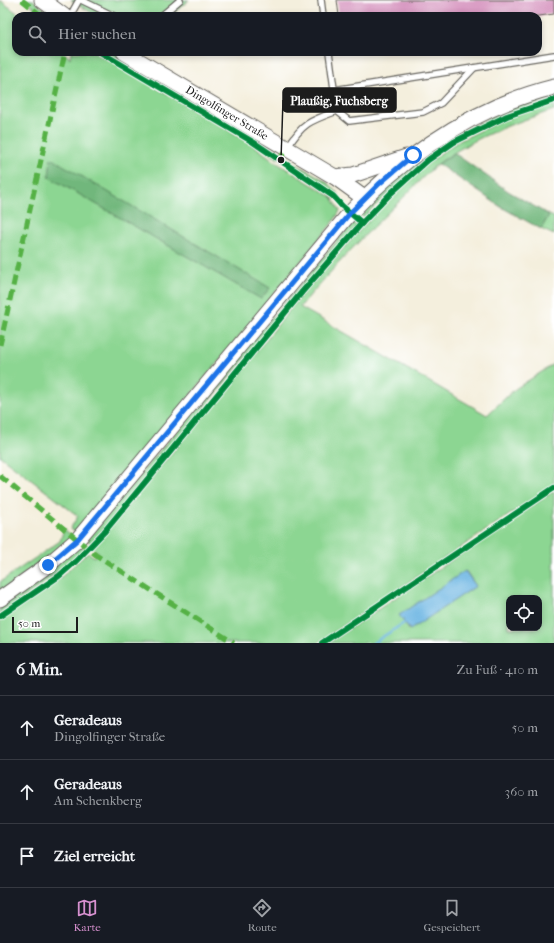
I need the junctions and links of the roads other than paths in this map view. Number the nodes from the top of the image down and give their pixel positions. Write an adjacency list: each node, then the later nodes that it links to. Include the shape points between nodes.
1 (42, 0): 5 (main road)
2 (80, 0): 6 (lane); 7 (lane)
3 (180, 0): 8 (lane)
4 (321, 0): 9 (lane)
5 (58, 12)
6 (72, 12)
7 (106, 12)
8 (166, 12)
9 (322, 12)
10 (131, 56): 17 (main road, Dingolfinger Straße)
11 (330, 56): 15 (lane)
12 (554, 56): 13 (lane)
13 (474, 68): 15 (lane); 16 (lane, via 441,103 423,112 357,122 349,121)
14 (554, 87): 18 (main road, via 506,103 474,118)
15 (334, 90): 16 (lane)
16 (337, 111): 17 (lane, via 310,121 293,137)
17 (287, 149): 19 (main road, Dingolfinger Straße)
18 (413, 155): 19 (main road, via 353,175); 20 (main road)
19 (334, 177): 20 (main road, Dingolfinger Straße)
20 (364, 198): 21 (main road, via 78,539 48,565)
21 (0, 599)

